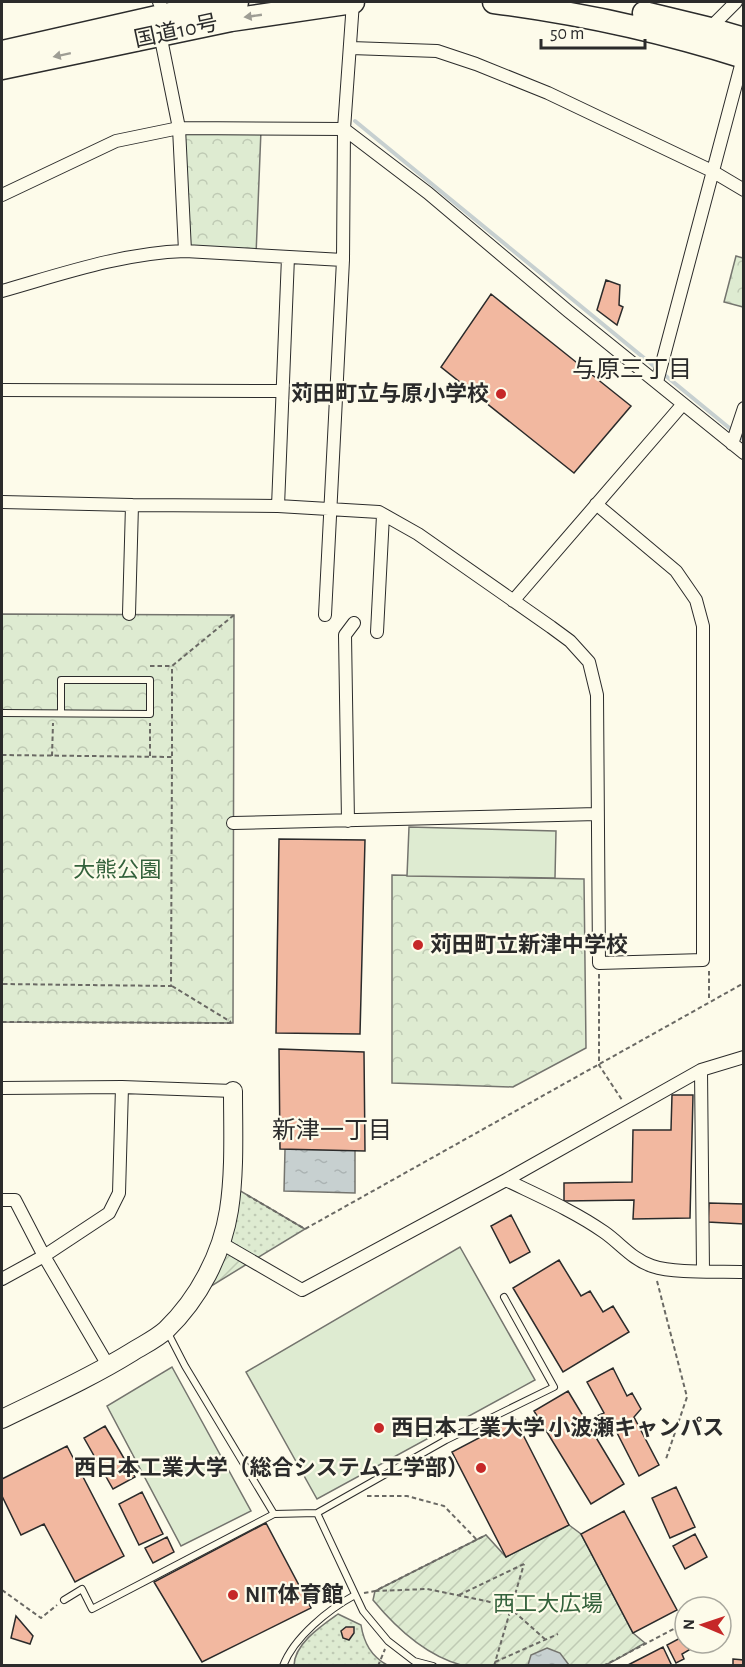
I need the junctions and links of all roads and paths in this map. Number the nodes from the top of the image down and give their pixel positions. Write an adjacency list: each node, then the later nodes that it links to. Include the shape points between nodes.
1 (237, 2): 6 (highway, 国道10号)
2 (353, 2): 6 (highway, 国道10号, one-way to 6, via 231,20); 10 (street)
3 (494, 2): 9 (highway, via 607,20)
4 (593, 2): 7 (highway)
5 (736, 2): 7 (street)
6 (161, 17): 11 (highway, 国道10号); 13 (highway, 国道10号, one-way to 13); 14 (street)
7 (710, 29): 8 (highway); 9 (street)
8 (744, 39)
9 (690, 40): 12 (highway)
10 (351, 48): 15 (street); 16 (street, via 437,51 548,93)
11 (2, 52)
12 (743, 56): 16 (street)
13 (2, 68)
14 (179, 128): 15 (street); 18 (street, via 116,141); 19 (street)
15 (344, 129): 21 (street); 23 (street, via 428,193)
16 (712, 171): 17 (street); 23 (street)
17 (744, 190)
18 (2, 195)
19 (185, 251): 20 (street); 22 (street, via 102,262)
20 (288, 257): 21 (street); 25 (street)
21 (343, 260): 34 (street)
22 (2, 291)
23 (657, 382): 26 (street)
24 (2, 390): 25 (street)
25 (281, 391): 33 (street)
26 (683, 404): 28 (street); 31 (street)
27 (744, 408): 28 (street)
28 (732, 444): 29 (street)
29 (744, 453)
30 (2, 502): 32 (street)
31 (596, 504): 36 (street); 55 (street, via 676,570 696,600 703,626)
32 (132, 505): 33 (street); 37 (street)
33 (278, 506): 34 (street)
34 (331, 510): 35 (street); 39 (street)
35 (383, 515): 36 (street, via 418,534); 41 (street)
36 (513, 601): 52 (street, via 570,641 589,662 597,695)
37 (129, 614)
38 (234, 615): 43 (path)
39 (325, 615)
40 (354, 623): 53 (street, via 345,635)
41 (377, 632)
42 (150, 666): 43 (path)
43 (172, 666): 51 (path)
44 (2, 713): 45 (lane)
45 (61, 713): 46 (lane); 46 (lane, via 61,680 150,680)
46 (150, 714): 50 (path)
47 (53, 721): 49 (path)
48 (2, 755): 49 (path)
49 (52, 756): 50 (path)
50 (150, 757): 51 (path)
51 (172, 757): 59 (path)
52 (597, 814): 53 (street); 56 (street)
53 (348, 821): 54 (street)
54 (233, 823)
55 (703, 960): 56 (street); 60 (path, via 708,967)
56 (599, 963): 63 (path)
57 (744, 983): 60 (path)
58 (2, 984): 59 (path)
59 (171, 986): 61 (path, via 234,1023)
60 (709, 1002): 63 (path)
61 (2, 1022)
62 (744, 1056): 64 (street)
63 (600, 1065): 68 (path); 70 (path, via 305,1229)
64 (701, 1070): 68 (street); 75 (street)
65 (122, 1087): 66 (street); 67 (street); 73 (street, via 119,1193 109,1213)
66 (2, 1088)
67 (233, 1090): 70 (street)
68 (629, 1111): 69 (street)
69 (506, 1180): 72 (street, via 302,1290); 74 (street, via 554,1203)
70 (232, 1186): 72 (street)
71 (2, 1200): 73 (street, via 15,1200)
72 (221, 1243): 79 (street, via 195,1296)
73 (44, 1256): 77 (street); 80 (street)
74 (654, 1267): 75 (street); 82 (path, via 687,1396)
75 (703, 1271): 76 (street)
76 (744, 1272)
77 (2, 1279)
78 (504, 1297): 84 (lane, via 554,1387 446,1440)
79 (166, 1330): 80 (street); 85 (lane)
80 (109, 1367): 81 (street)
81 (2, 1419)
82 (666, 1459)
83 (366, 1497): 87 (path, via 407,1496 444,1506)
84 (317, 1513): 85 (lane); 91 (lane)
85 (274, 1515): 92 (lane, via 92,1609 82,1589)
86 (486, 1535): 87 (path)
87 (477, 1540): 89 (path)
88 (2, 1590): 92 (path, via 41,1618)
89 (375, 1591): 90 (path, via 409,1589); 91 (path)
90 (459, 1594): 93 (path); 93 (path, via 524,1564)
91 (355, 1595): 97 (lane); 99 (lane, via 308,1630)
92 (64, 1600)
93 (510, 1608): 96 (path); 98 (path)
94 (673, 1629): 102 (path)
95 (558, 1634): 96 (path)
96 (546, 1640): 98 (path)
97 (388, 1641): 100 (path); 101 (lane, via 414,1661)
98 (495, 1664)
99 (283, 1665)
100 (378, 1665)
101 (433, 1665)
102 (603, 1665)

